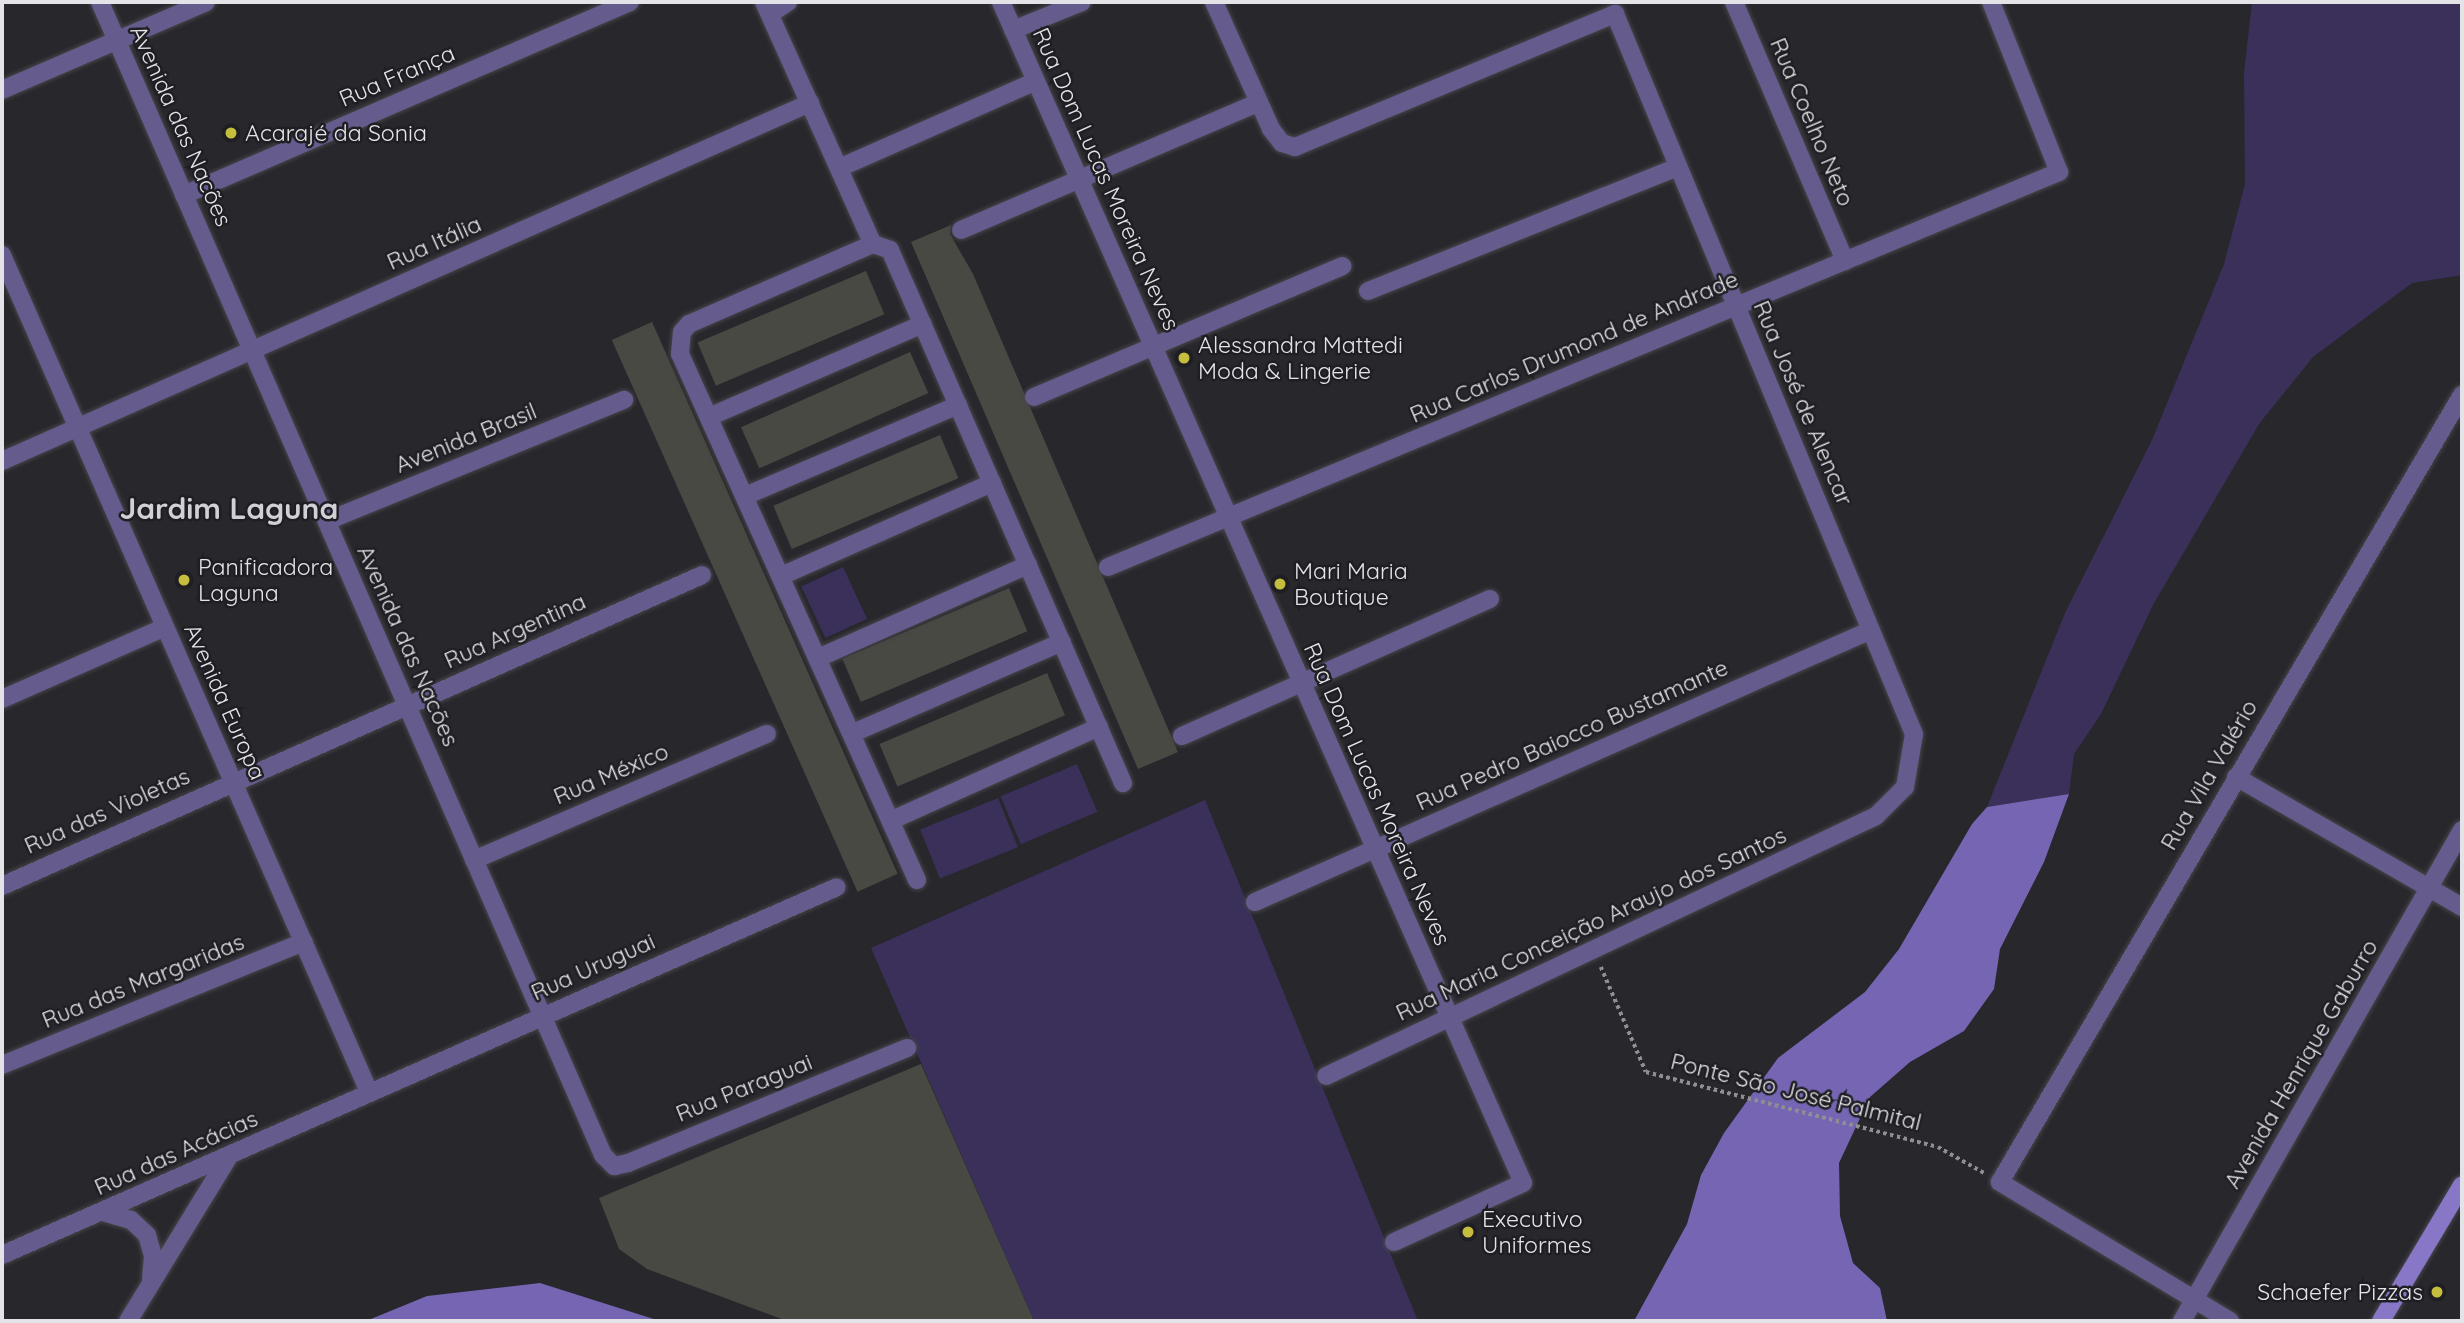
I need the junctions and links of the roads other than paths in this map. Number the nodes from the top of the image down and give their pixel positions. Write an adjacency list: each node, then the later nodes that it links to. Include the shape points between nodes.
1 (100, 2): 12 (street, Avenida das Nacões)
2 (206, 2): 12 (street)
3 (630, 2): 20 (street, Rua França)
4 (788, 2): 10 (street)
5 (1000, 2): 11 (street, Rua Dom Lucas Moreira Neves)
6 (1082, 2): 11 (street)
7 (1214, 2): 15 (street)
8 (1734, 2): 24 (street, Rua Coelho Neto)
9 (1991, 2): 24 (street, Rua Carlos Drumond de Andrade, via 2059,172)
10 (767, 8): 16 (street)
11 (1013, 30): 13 (street, Rua Dom Lucas Moreira Neves)
12 (117, 40): 14 (street); 20 (street, Avenida das Nacões)
13 (1036, 81): 18 (street); 19 (street, Rua Dom Lucas Moreira Neves)
14 (2, 90)
15 (1259, 102): 17 (street, Rua José de Alencar, via 1282,143 1307,145 1615,14); 19 (street)
16 (810, 103): 18 (street); 31 (street, Rua Itália)
17 (1678, 167): 27 (street); 28 (street, Rua José de Alencar)
18 (839, 168): 22 (street)
19 (1079, 179): 21 (street); 30 (street, Rua Dom Lucas Moreira Neves)
20 (184, 195): 31 (street, Avenida das Nacões)
21 (961, 230)
22 (873, 244): 29 (street, via 890,250); 36 (street, via 682,332 680,354)
23 (2, 255): 26 (street, Avenida Europa)
24 (1845, 261): 28 (street, Rua Carlos Drumond de Andrade)
25 (1342, 266): 30 (street)
26 (6, 278): 37 (street, Avenida Europa)
27 (1368, 291)
28 (1736, 306): 41 (street, Rua Carlos Drumond de Andrade); 49 (street, Rua José de Alencar)
29 (923, 324): 35 (street); 36 (street)
30 (1153, 346): 33 (street); 41 (street, Rua Dom Lucas Moreira Neves)
31 (252, 350): 37 (street, Rua Itália); 42 (street, Avenida das Nacões)
32 (2462, 395): 60 (street, Rua Vila Valério)
33 (1034, 397)
34 (624, 400): 42 (street, Avenida Brasil)
35 (958, 405): 39 (street); 40 (street)
36 (709, 417): 40 (street)
37 (77, 427): 38 (street, Rua Itália); 48 (street, Avenida Europa)
38 (2, 461)
39 (992, 483): 43 (street); 46 (street)
40 (745, 496): 46 (street)
41 (1228, 517): 44 (street, Rua Carlos Drumond de Andrade); 52 (street, Rua Dom Lucas Moreira Neves)
42 (327, 521): 54 (street, Avenida das Nacões)
43 (1028, 565): 50 (street); 51 (street)
44 (1108, 567)
45 (702, 575): 54 (street, Rua Argentina)
46 (781, 576): 51 (street)
47 (1490, 600): 52 (street)
48 (165, 627): 53 (street); 61 (street, Avenida Europa)
49 (1871, 630): 58 (street, Rua José de Alencar); 65 (street, Rua Pedro Baiocco Bustamante)
50 (1062, 642): 55 (street); 56 (street)
51 (818, 658): 56 (street)
52 (1302, 683): 59 (street); 65 (street, Rua Dom Lucas Moreira Neves)
53 (2, 699)
54 (407, 705): 61 (street, Rua Argentina); 66 (street, Avenida das Nacões)
55 (1099, 727): 62 (street); 63 (street)
56 (853, 733): 63 (street)
57 (767, 734): 66 (street, Rua México)
58 (1914, 734): 75 (street, Rua Maria Conceição Araujo dos Santos, via 1905,787 1876,816)
59 (1182, 736)
60 (2235, 777): 70 (street); 87 (street, Rua Vila Valério, via 2000,1182)
61 (233, 781): 68 (street, Rua das Violetas); 73 (street, Avenida Europa)
62 (1123, 783)
63 (892, 820): 67 (street)
64 (2462, 830): 70 (street, Avenida Henrique Gaburro)
65 (1375, 849): 71 (street, Rua Pedro Baiocco Bustamante); 75 (street, Rua Dom Lucas Moreira Neves)
66 (474, 860): 74 (street, Avenida das Nacões)
67 (917, 880)
68 (2, 886)
69 (837, 887): 74 (street, Rua Uruguai)
70 (2429, 888): 72 (street); 87 (street, Avenida Henrique Gaburro)
71 (1255, 902)
72 (2462, 907)
73 (304, 942): 77 (street, Rua das Margaridas); 79 (street, Avenida Europa)
74 (542, 1016): 79 (street, Rua Uruguai); 80 (street, Avenida das Nacões)
75 (1450, 1017): 78 (street, Rua Maria Conceição Araujo dos Santos); 84 (street, Rua Dom Lucas Moreira Neves, via 1523,1183)
76 (907, 1048): 80 (street, Rua Paraguai, via 628,1163 614,1166)
77 (2, 1065)
78 (1326, 1076)
79 (369, 1092): 81 (street, Rua das Acácias)
80 (603, 1155)
81 (228, 1158): 83 (street, Rua das Acácias); 86 (street)
82 (2462, 1185): 91 (main road)
83 (103, 1212): 85 (street, Rua das Acácias); 86 (street, via 131,1220 147,1235 153,1256)
84 (1394, 1242)
85 (2, 1255)
86 (150, 1282): 88 (street)
87 (2194, 1300): 89 (street, Avenida Henrique Gaburro); 90 (street)
88 (128, 1321)
89 (2182, 1321)
90 (2230, 1321)
91 (2381, 1321)

